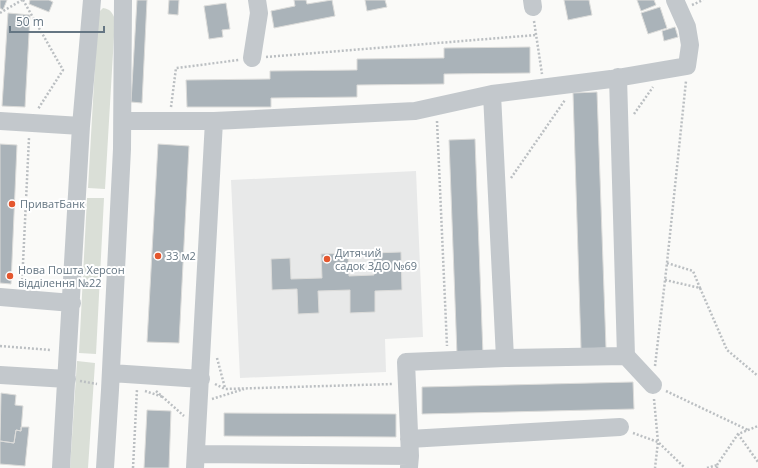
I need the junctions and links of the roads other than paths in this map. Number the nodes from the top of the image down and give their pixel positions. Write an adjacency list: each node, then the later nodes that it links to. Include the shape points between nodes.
1 (92, 0): 11 (street)
2 (257, 0): 5 (street, via 259,13)
3 (675, 0): 6 (street, via 687,27 690,45 687,66)
4 (120, 1): 9 (street)
5 (252, 58)
6 (618, 78): 7 (street); 14 (street)
7 (492, 94): 10 (street, via 415,111); 15 (street)
8 (0, 121): 11 (street)
9 (122, 121): 10 (street); 19 (street)
10 (214, 121): 18 (street)
11 (81, 126): 13 (street)
12 (0, 298): 13 (street)
13 (72, 303): 17 (street)
14 (626, 356): 15 (street); 20 (street)
15 (505, 358): 22 (street, via 406,362)
16 (0, 375): 17 (street)
17 (67, 379): 24 (street)
18 (201, 379): 19 (street); 23 (street)
19 (111, 380): 25 (street)
20 (653, 385)
21 (620, 427): 22 (street)
22 (410, 454): 23 (street)
23 (195, 461)
24 (61, 468)
25 (105, 468)

